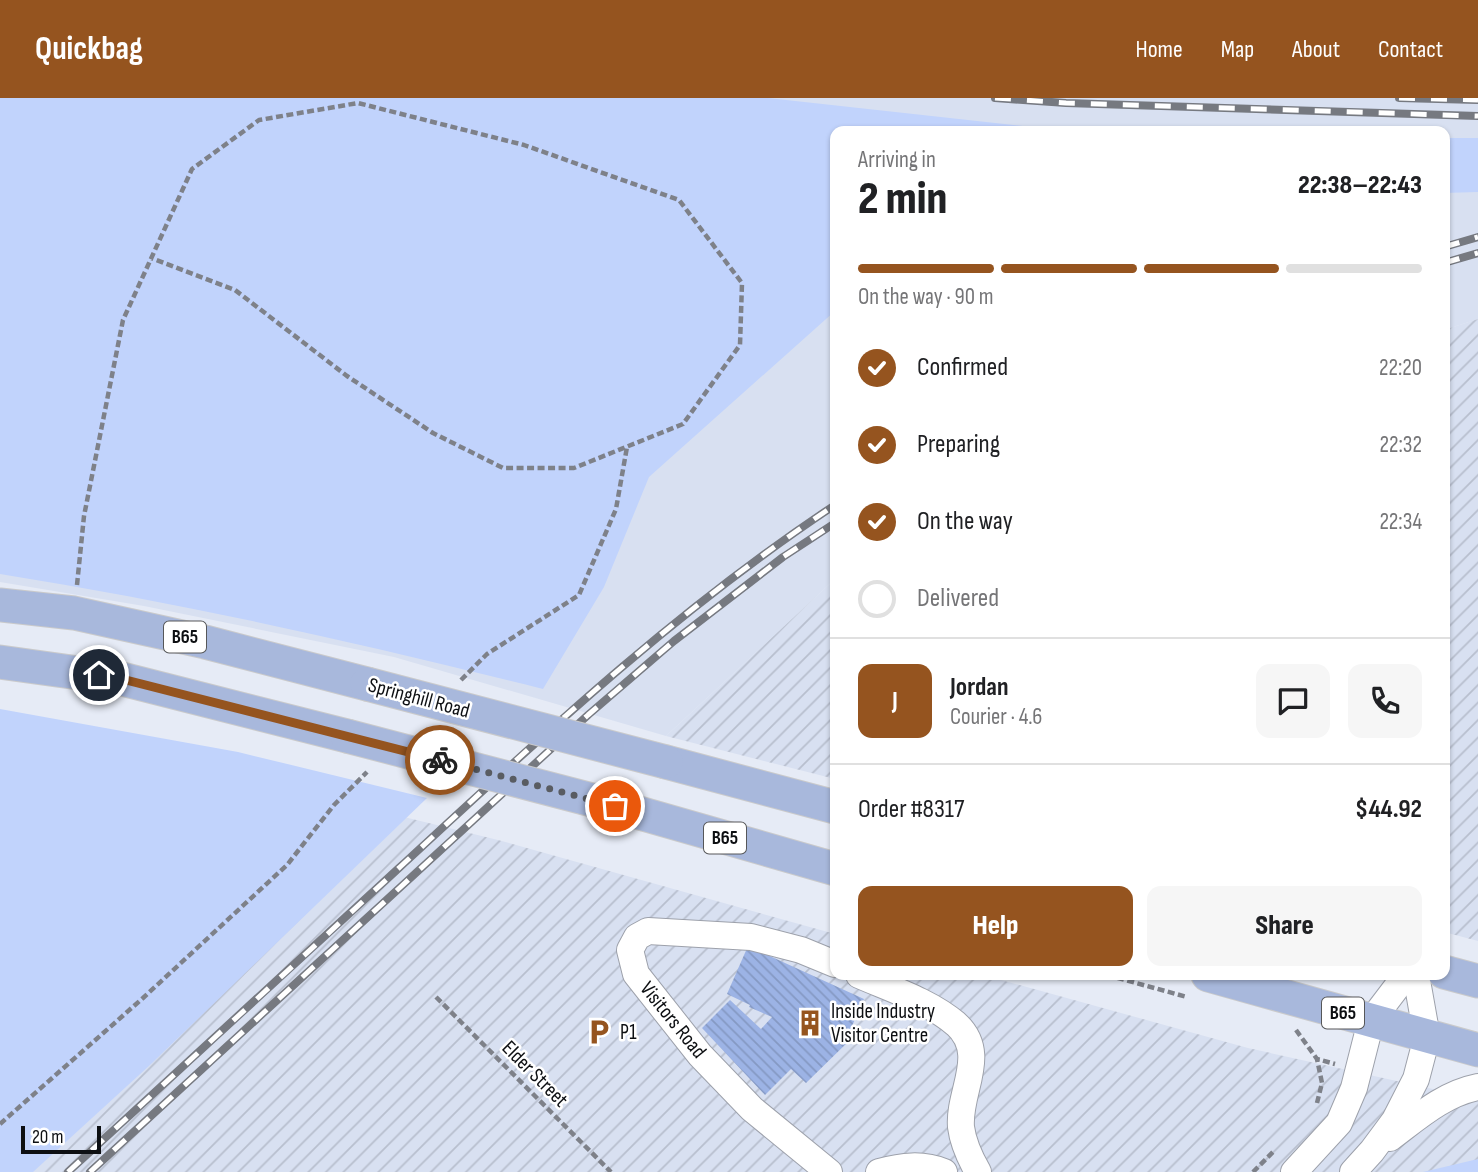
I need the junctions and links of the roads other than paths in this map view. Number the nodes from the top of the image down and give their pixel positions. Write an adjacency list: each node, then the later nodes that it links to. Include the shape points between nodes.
1 (0, 605): 3 (main road, Springhill Road / B65, bridge, via 74,613 205,642)
2 (0, 662): 4 (main road, B65, bridge, via 122,679 615,806)
3 (830, 806)
4 (830, 868)
5 (830, 962): 17 (street, Visitors Road, via 751,937 655,931 637,937 629,956 636,974 700,1055 751,1110)
6 (1450, 974): 10 (main road)
7 (870, 980): 20 (street, via 930,1007 966,1036 972,1058 961,1127)
8 (1402, 980): 12 (street)
9 (1417, 980): 13 (street)
10 (1478, 981)
11 (1204, 988): 12 (main road, B65)
12 (1371, 1021): 13 (main road, B65); 21 (street, via 1354,1088 1339,1123)
13 (1427, 1037): 14 (main road, B65); 16 (street, via 1411,1091)
14 (1478, 1050)
15 (1478, 1087): 16 (street, via 1437,1104)
16 (1373, 1151): 22 (street)
17 (829, 1172)
18 (879, 1172): 19 (street, via 908,1166)
19 (944, 1172)
20 (978, 1172)
21 (1294, 1172)
22 (1353, 1172)

